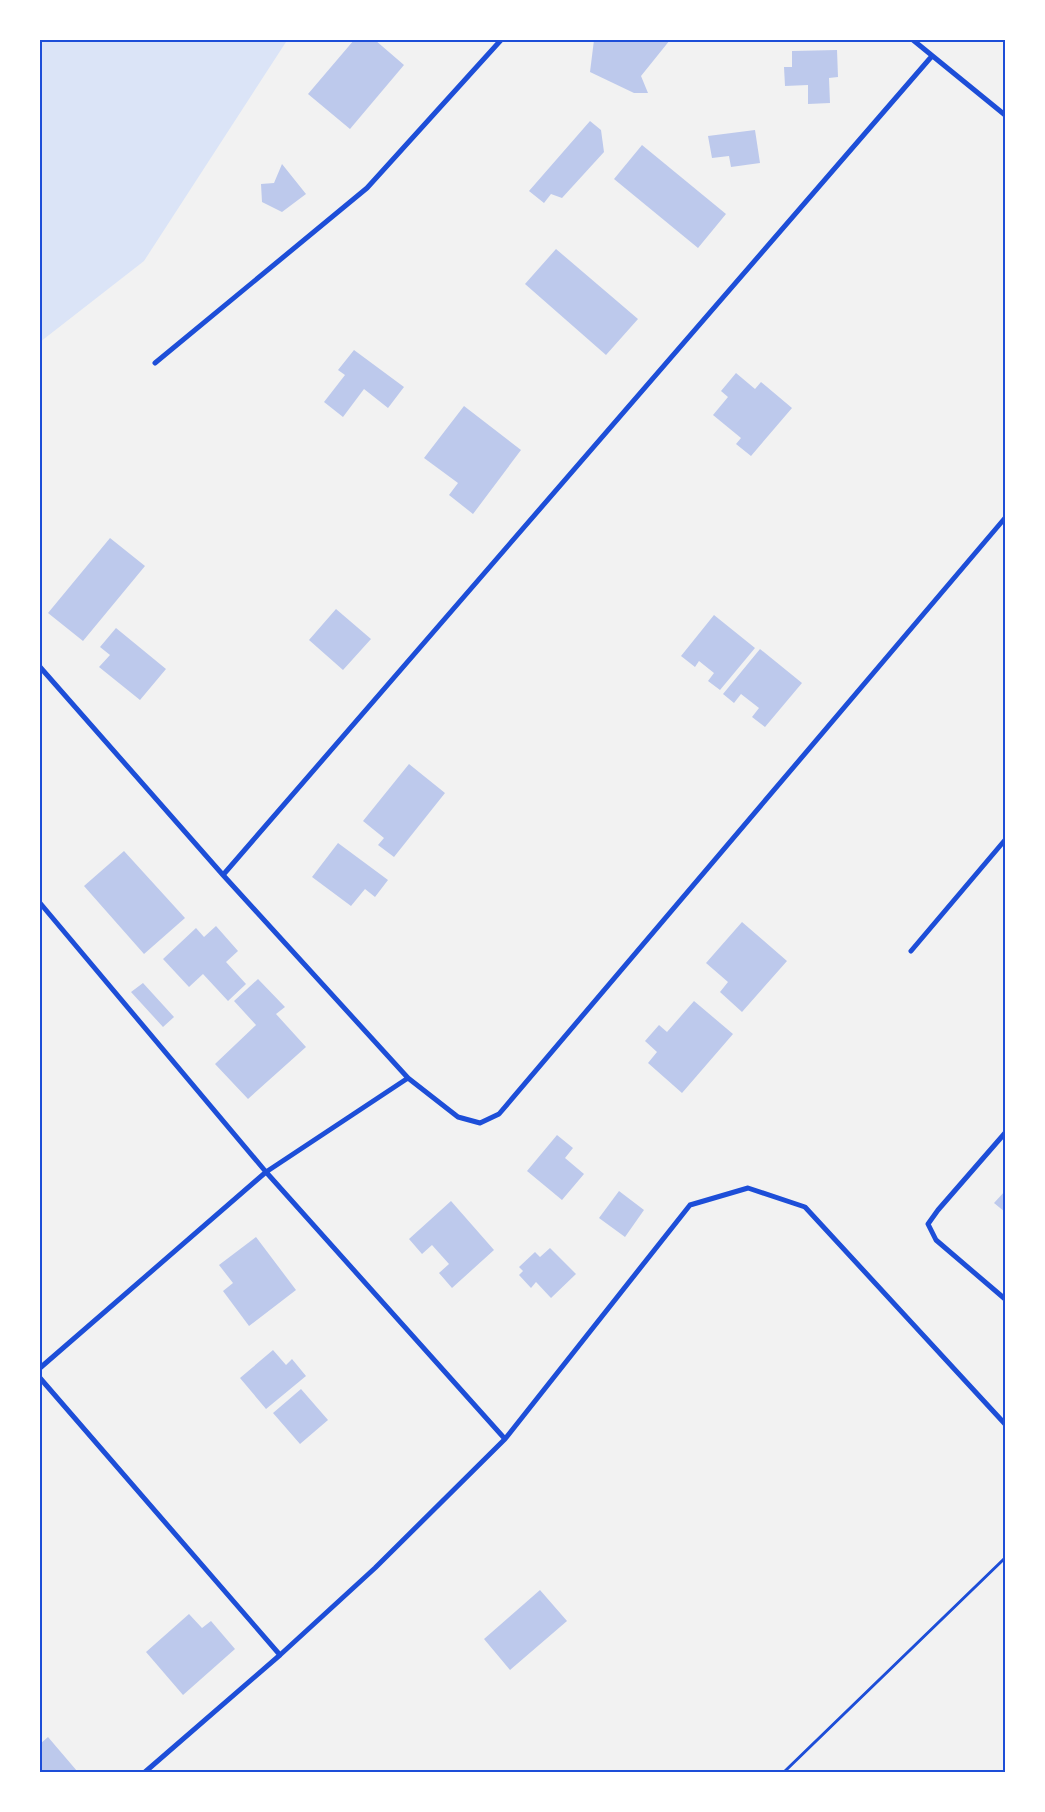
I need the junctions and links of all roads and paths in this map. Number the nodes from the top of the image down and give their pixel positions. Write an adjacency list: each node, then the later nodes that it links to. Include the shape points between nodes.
1 (501, 40): 5 (street, via 367,188)
2 (913, 40): 3 (street)
3 (932, 56): 4 (street); 9 (street)
4 (1005, 115)
5 (155, 363)
6 (1005, 518): 12 (street, via 499,1114 480,1123 458,1117)
7 (40, 667): 9 (street)
8 (1005, 840): 11 (street)
9 (223, 875): 12 (street)
10 (40, 903): 14 (street)
11 (912, 951)
12 (408, 1078): 14 (street)
13 (1005, 1133): 15 (street, via 928,1224 936,1240)
14 (266, 1172): 16 (street); 19 (street)
15 (1005, 1299)
16 (40, 1368)
17 (40, 1378): 21 (street)
18 (1005, 1424): 19 (street, via 805,1207 748,1188 690,1205)
19 (505, 1439): 21 (street, via 375,1568)
20 (1005, 1558): 23 (path)
21 (280, 1655): 22 (street)
22 (145, 1772)
23 (784, 1772)

